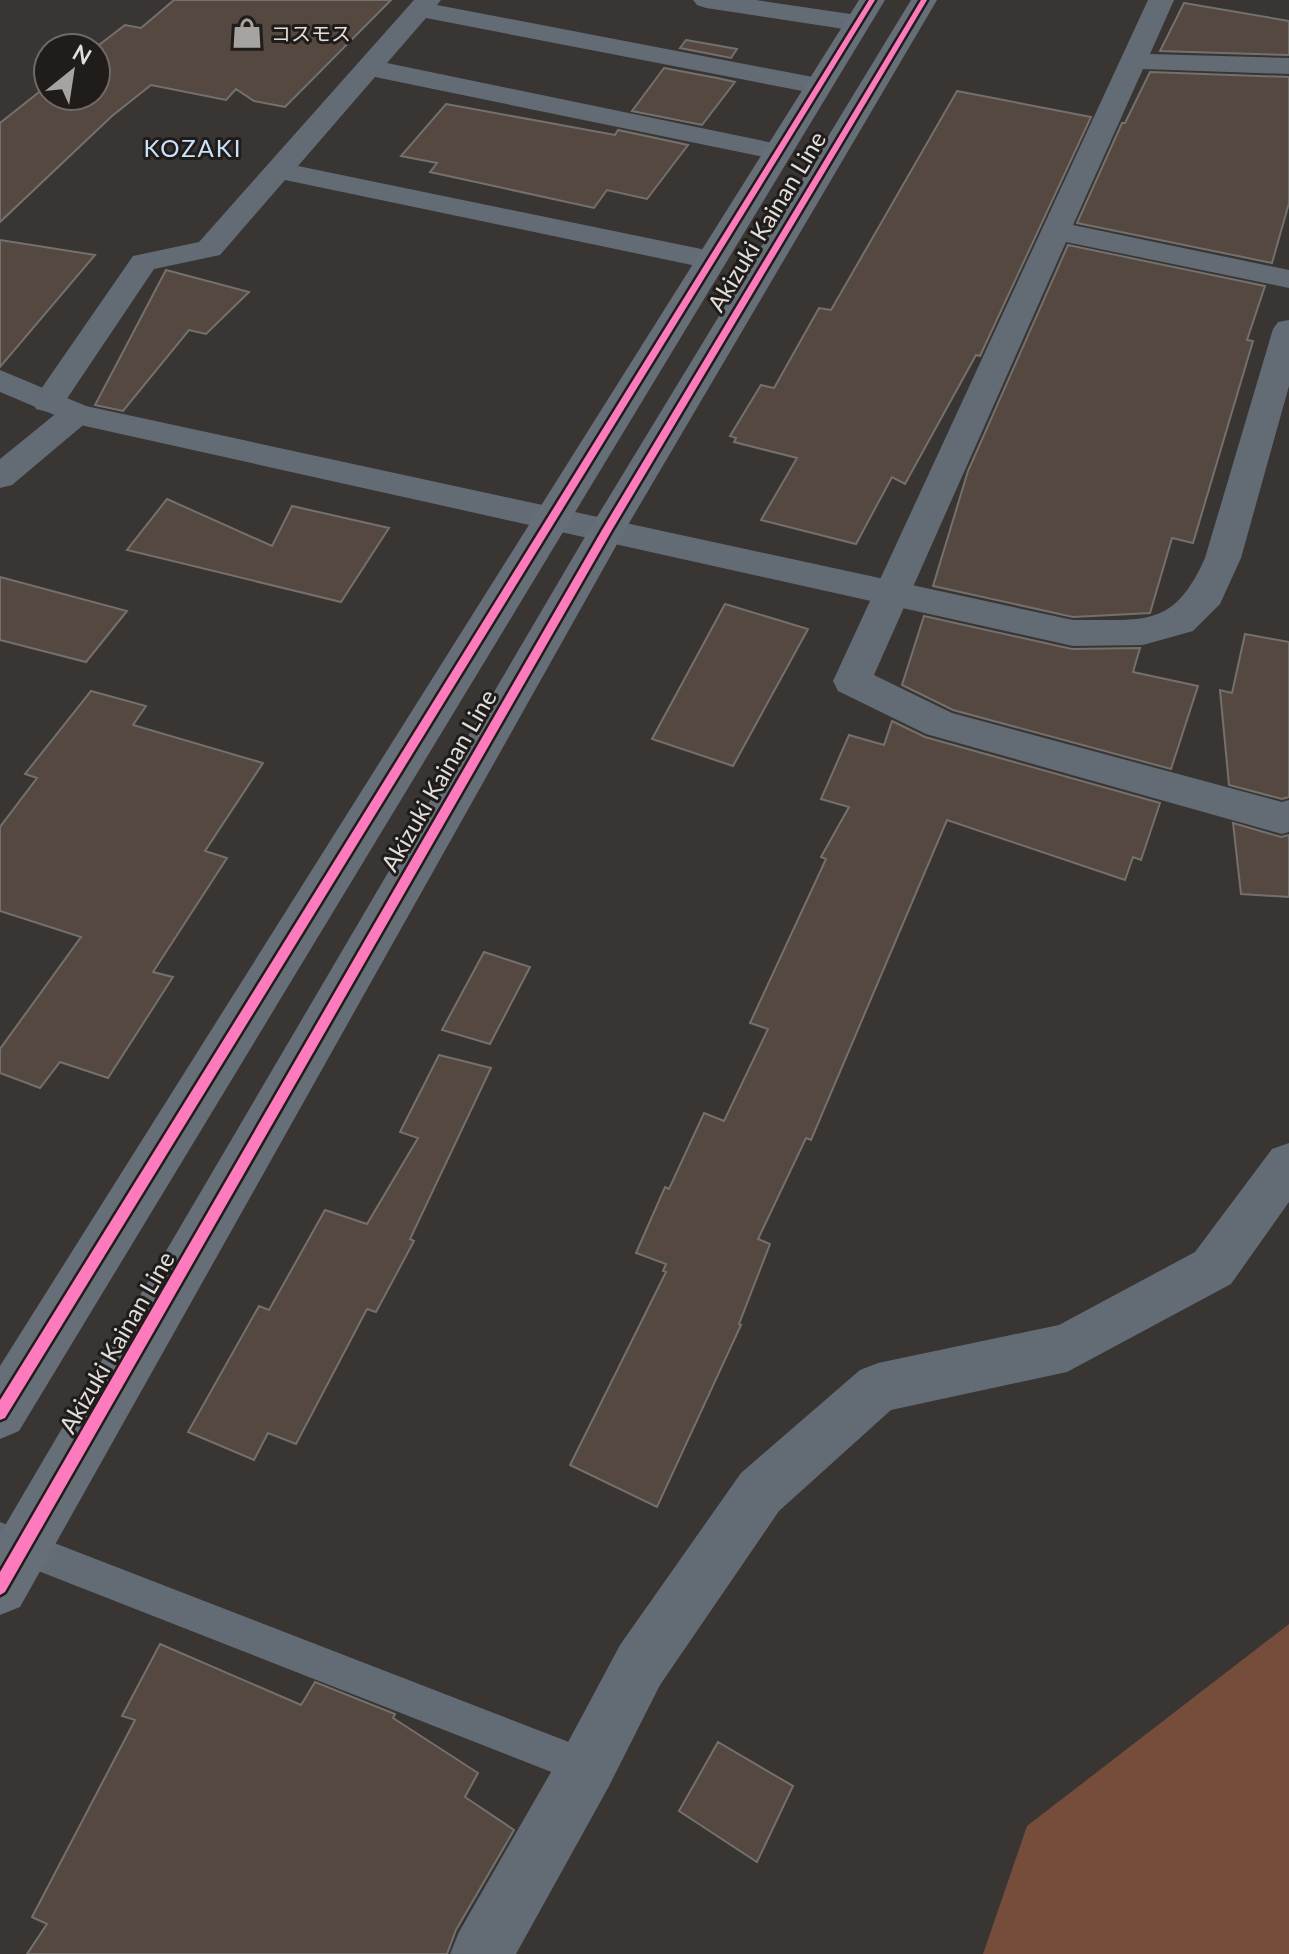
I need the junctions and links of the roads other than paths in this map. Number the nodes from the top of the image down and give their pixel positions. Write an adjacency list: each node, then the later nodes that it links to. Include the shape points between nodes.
1 (706, 0): 5 (street)
2 (924, 0): 21 (main road, Akizuki Kainan Line)
3 (1161, 0): 6 (street)
4 (424, 5): 8 (street); 9 (street)
5 (864, 12): 9 (main road, Akizuki Kainan Line)
6 (1134, 61): 7 (street); 12 (street)
7 (1289, 66)
8 (367, 67): 10 (street); 11 (street)
9 (818, 86): 10 (main road, Akizuki Kainan Line)
10 (778, 152): 13 (main road, Akizuki Kainan Line)
11 (277, 170): 13 (street); 18 (street, via 209,249 144,262)
12 (1057, 231): 14 (street); 22 (street)
13 (711, 260): 20 (main road, Akizuki Kainan Line)
14 (1289, 279)
15 (1289, 329): 17 (street)
16 (0, 380): 18 (street)
17 (1279, 400): 22 (street, via 1207,595 1180,622 1143,632 1073,633)
18 (62, 408): 19 (street); 20 (street)
19 (0, 477)
20 (550, 517): 21 (street); 25 (main road, Akizuki Kainan Line)
21 (607, 530): 22 (street); 26 (main road, Akizuki Kainan Line)
22 (894, 594): 23 (street, via 852,681 940,724)
23 (1289, 816)
24 (1289, 1164): 28 (street, via 1213,1268 1067,1348 878,1388 760,1492 640,1665)
25 (0, 1413)
26 (11, 1543): 27 (main road, Akizuki Kainan Line); 28 (lane)
27 (0, 1587)
28 (587, 1767): 29 (street)
29 (481, 1954)

